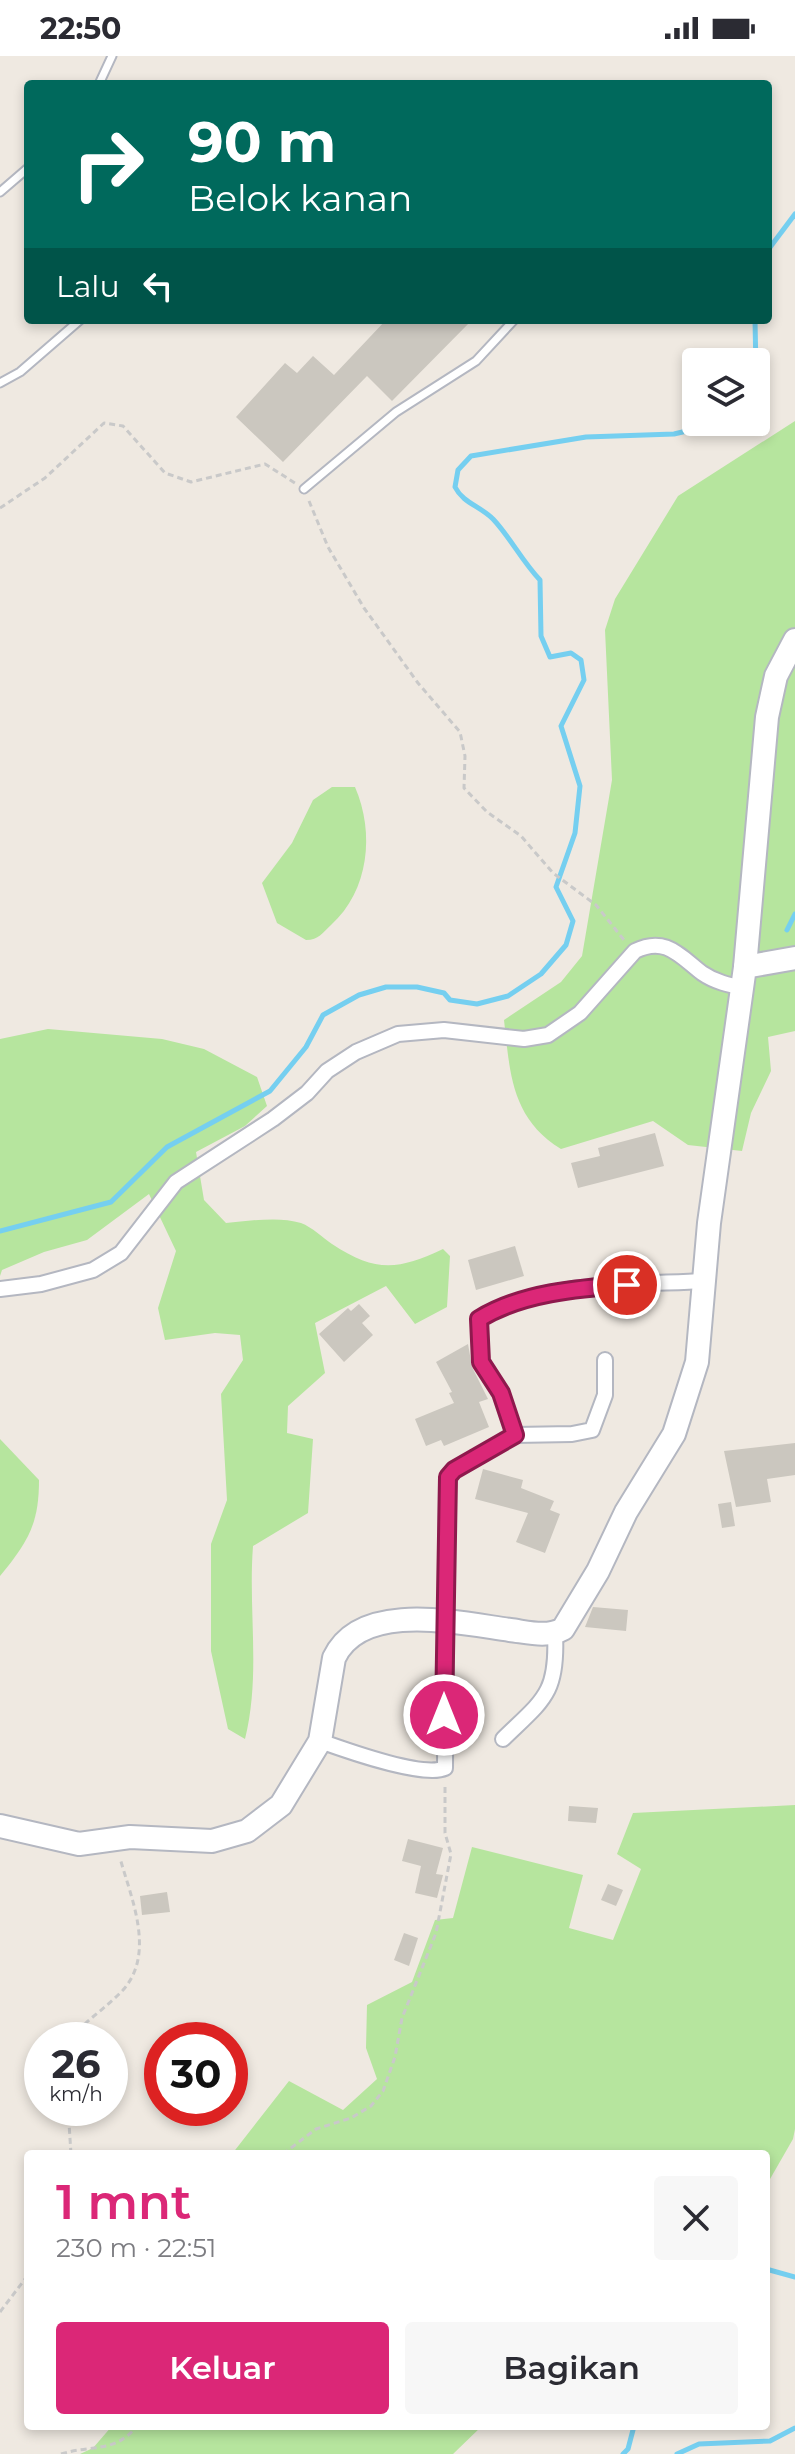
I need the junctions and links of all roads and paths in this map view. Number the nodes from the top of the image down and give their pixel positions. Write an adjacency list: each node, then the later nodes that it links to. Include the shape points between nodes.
1 (112, 56): 2 (lane)
2 (101, 80)
3 (24, 171): 4 (lane)
4 (0, 192)
5 (75, 324): 7 (lane)
6 (510, 324): 8 (lane, via 476,361 376,426)
7 (0, 383)
8 (304, 489): 9 (path, via 265,464 191,482 165,473 123,426 104,423 45,478); 11 (path, via 328,547 364,608 460,732 464,788 521,836 553,873 596,905)
9 (0, 508)
10 (795, 640): 13 (street, via 776,676 767,717)
11 (635, 951): 13 (street, via 665,946 724,984); 15 (street, via 580,1013 548,1035 524,1039 444,1030 398,1034 356,1052 273,1119 176,1182 121,1253 93,1270)
12 (795, 958): 13 (street)
13 (745, 977): 14 (street)
14 (704, 1281): 17 (street, via 575,1288 493,1310 479,1319 481,1362 501,1393); 19 (street, via 697,1362 674,1434 570,1619)
15 (0, 1289)
16 (605, 1360): 17 (street, via 605,1395 592,1430)
17 (515, 1435): 18 (street, via 449,1473)
18 (445, 1621): 19 (street); 21 (street, via 373,1624 340,1645); 22 (street)
19 (555, 1634): 20 (street, via 551,1691)
20 (503, 1739)
21 (320, 1741): 22 (street, via 430,1770); 24 (street, via 281,1805 247,1831 212,1841)
22 (445, 1768): 28 (path, via 445,1833 451,1854 436,1933 402,2018 383,2091 371,2106 316,2129)
23 (0, 1826): 24 (street, via 79,1844)
24 (114, 1839): 25 (path, via 139,1914 136,1967 124,1989)
25 (87, 2022)
26 (69, 2126): 27 (path)
27 (71, 2150)
28 (288, 2150)
29 (24, 2280): 30 (path)
30 (0, 2312)
31 (134, 2430): 32 (path, via 112,2449)
32 (61, 2454)

